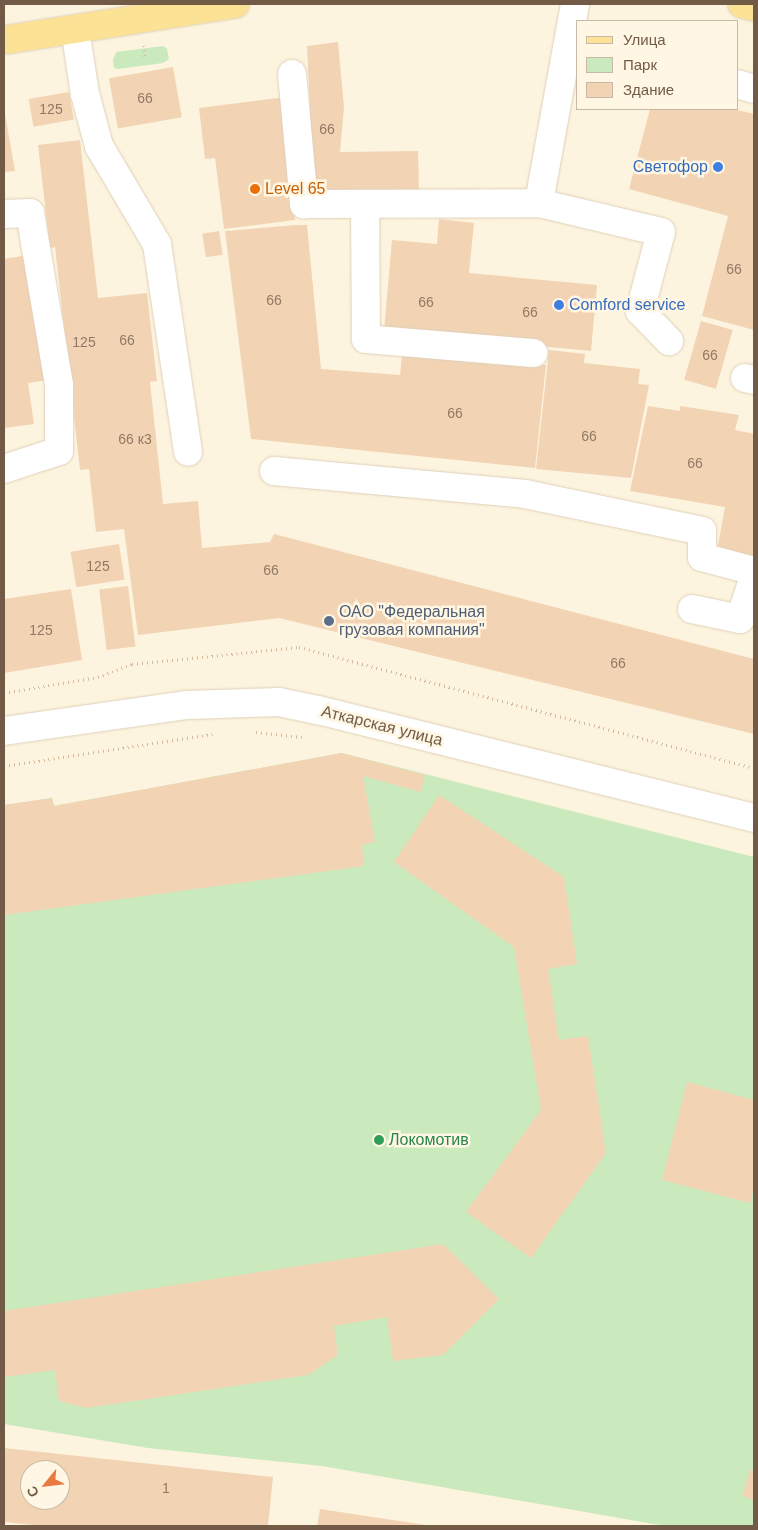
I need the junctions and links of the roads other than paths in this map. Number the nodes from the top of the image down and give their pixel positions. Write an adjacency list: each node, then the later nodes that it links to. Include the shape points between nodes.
1 (235, 4): 5 (main road)
2 (576, 4): 10 (street)
3 (742, 4): 4 (main road)
4 (754, 7)
5 (75, 29): 6 (main road); 15 (street, via 85,94 99,146 157,244)
6 (4, 40)
7 (292, 74): 11 (street, via 304,204)
8 (738, 84): 9 (street)
9 (754, 89)
10 (539, 202): 11 (street); 13 (street, via 661,232 640,311)
11 (365, 204): 14 (street, via 366,339)
12 (4, 214): 16 (street, via 30,212 59,384 59,451)
13 (669, 341)
14 (533, 353)
15 (188, 452)
16 (4, 469)
17 (274, 471): 18 (street, via 525,494 702,531 702,557)
18 (754, 571)
19 (754, 577): 20 (street, via 740,619)
20 (692, 609)
21 (4, 730): 22 (street, Аткарская улица, via 187,705 279,702)
22 (754, 818)

